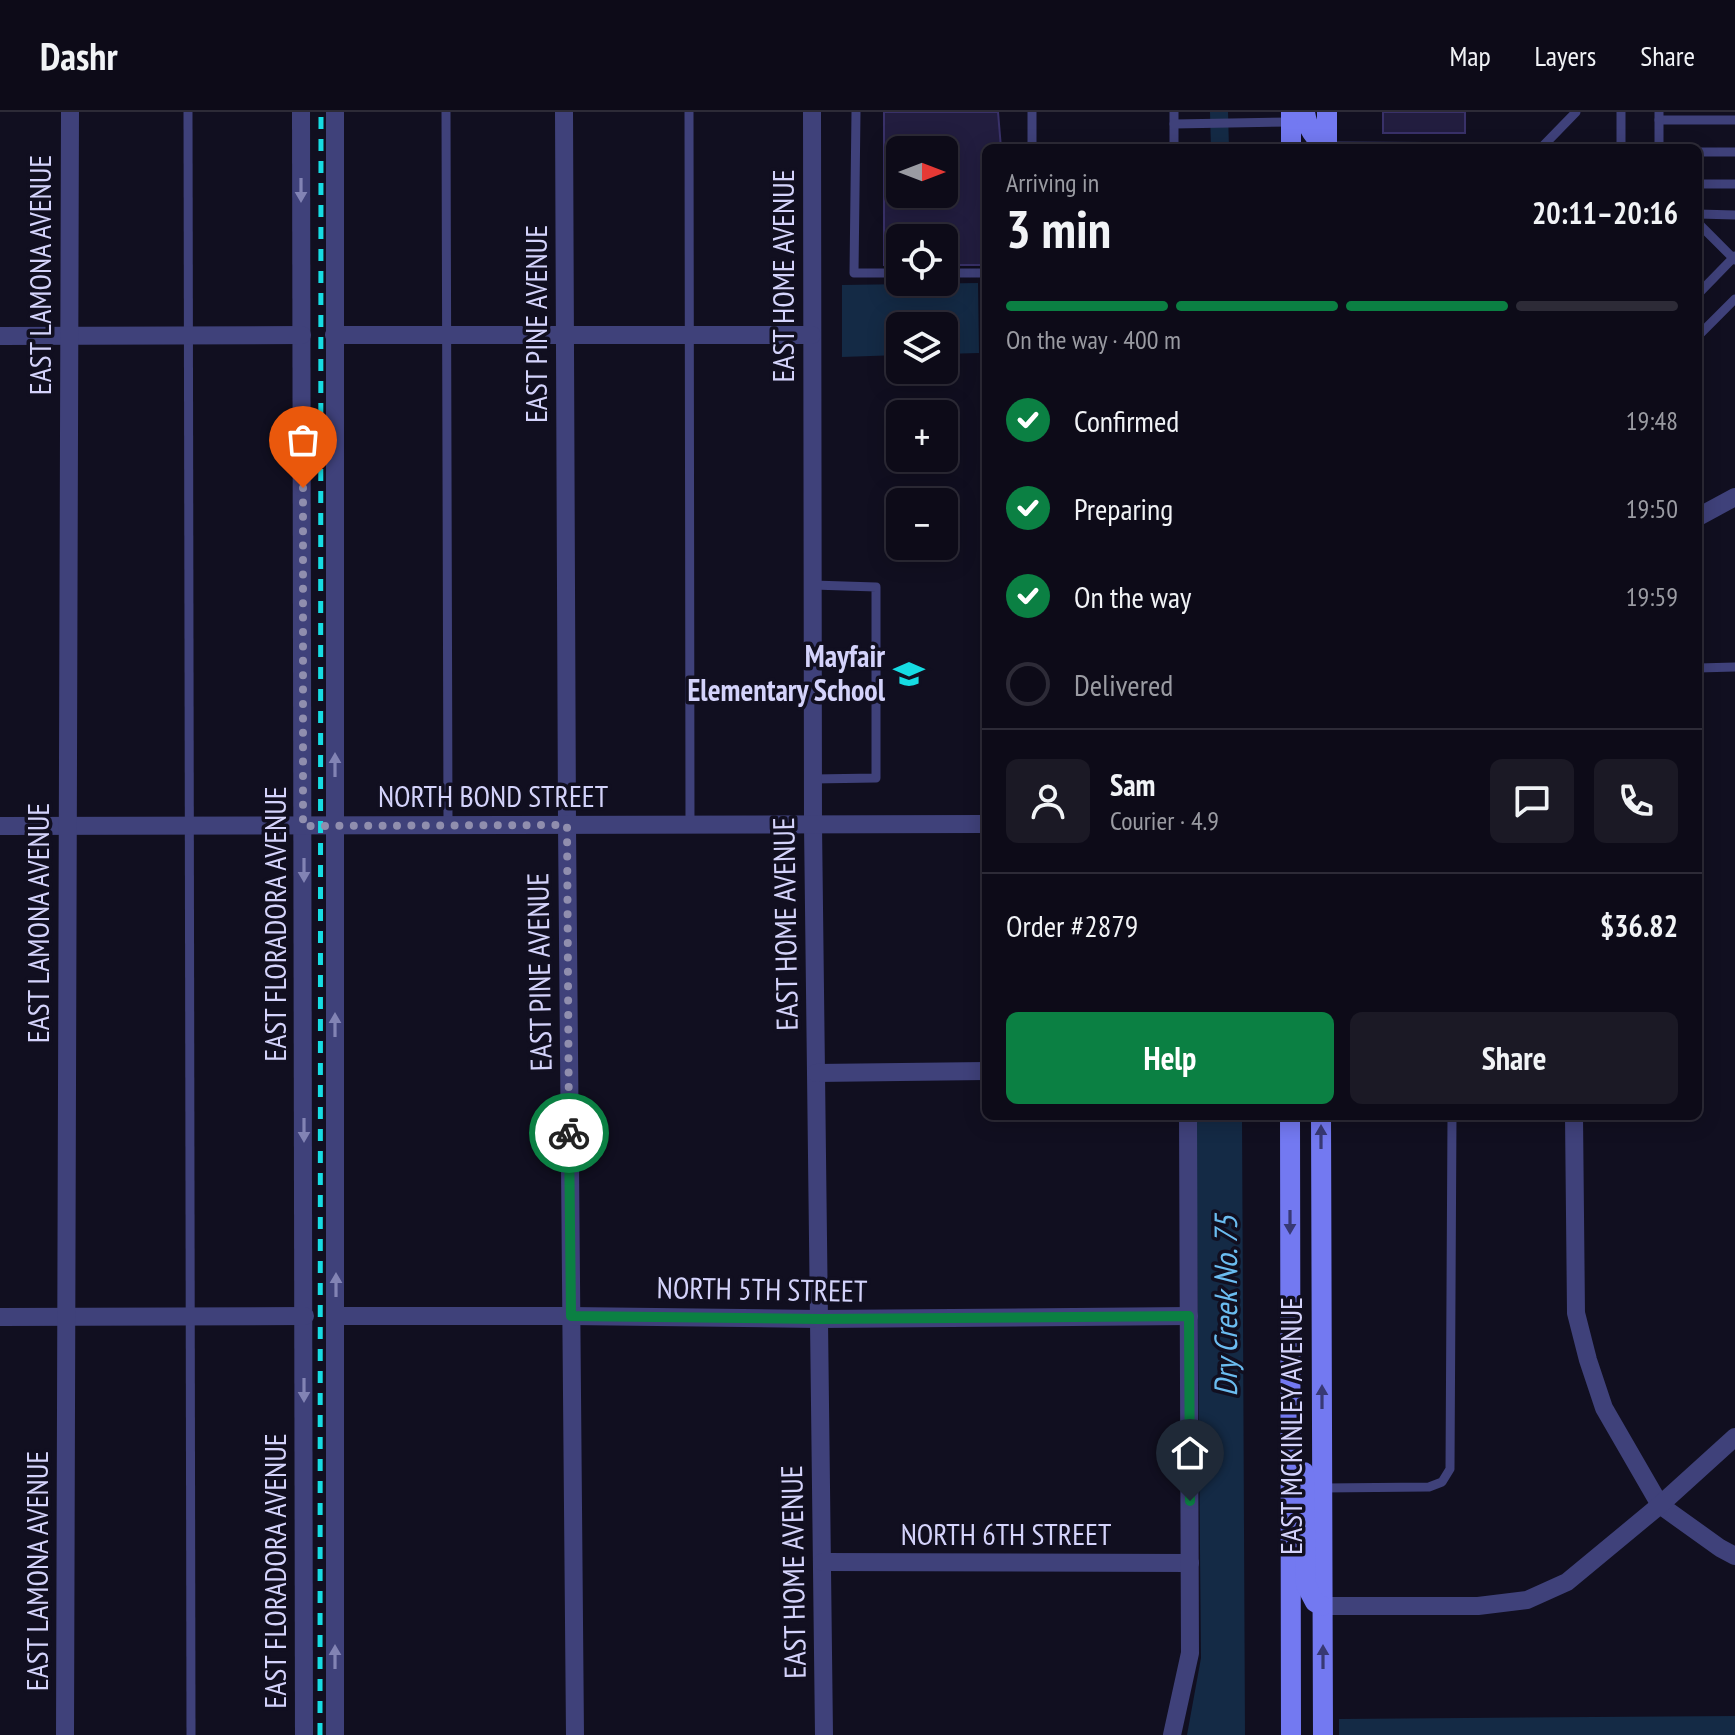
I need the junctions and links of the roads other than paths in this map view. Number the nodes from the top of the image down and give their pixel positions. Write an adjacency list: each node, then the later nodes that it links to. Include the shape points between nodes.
1 (70, 112): 50 (street, EAST LAMONA AVENUE)
2 (188, 112): 42 (lane)
3 (301, 112): 43 (street, EAST FLORADORA AVENUE, one-way to 43)
4 (335, 112): 44 (street, EAST FLORADORA AVENUE)
5 (446, 112): 45 (lane)
6 (564, 112): 46 (street, EAST PINE AVENUE)
7 (689, 112): 47 (lane)
8 (812, 112): 48 (street, EAST HOME AVENUE)
9 (856, 112): 36 (lane, via 854,273)
10 (1032, 112): 19 (lane)
11 (1174, 112): 18 (lane)
12 (1327, 112): 24 (main road)
13 (1576, 112): 25 (lane)
14 (1621, 112): 26 (lane)
15 (1296, 115): 18 (lane); 21 (main road); 22 (main road); 23 (main road)
16 (1659, 116): 17 (lane); 27 (lane)
17 (1735, 120)
18 (1174, 124): 20 (lane)
19 (1032, 144)
20 (1174, 144)
21 (1292, 144)
22 (1305, 144)
23 (1322, 144)
24 (1327, 144)
25 (1548, 144)
26 (1621, 144)
27 (1659, 144)
28 (1702, 152): 29 (lane)
29 (1735, 152)
30 (1702, 184): 31 (lane)
31 (1735, 184)
32 (1702, 214): 33 (lane)
33 (1735, 215)
34 (1702, 227): 35 (lane)
35 (1735, 258): 39 (lane)
36 (886, 273)
37 (958, 273): 38 (lane)
38 (982, 273)
39 (1702, 290)
40 (1735, 299): 41 (lane)
41 (1702, 332)
42 (188, 335): 43 (street); 50 (street); 64 (lane)
43 (302, 335): 65 (street, EAST FLORADORA AVENUE)
44 (334, 335): 45 (street); 66 (street, EAST FLORADORA AVENUE, one-way to 44)
45 (447, 335): 46 (street); 58 (lane)
46 (565, 335): 47 (street); 59 (street, EAST PINE AVENUE)
47 (689, 335): 48 (street); 60 (lane)
48 (812, 335): 53 (street, EAST HOME AVENUE)
49 (0, 336): 50 (street)
50 (69, 336): 63 (street, EAST LAMONA AVENUE)
51 (1735, 497): 52 (street)
52 (1702, 515)
53 (813, 585): 56 (street, EAST HOME AVENUE); 56 (lane, via 876,587 876,778)
54 (1735, 667): 55 (lane)
55 (1702, 668)
56 (813, 779): 61 (street, EAST HOME AVENUE)
57 (982, 824): 61 (street, NORTH BOND STREET)
58 (448, 825): 59 (street, NORTH BOND STREET); 66 (street, NORTH BOND STREET)
59 (567, 825): 60 (street, NORTH BOND STREET); 77 (street, EAST PINE AVENUE)
60 (690, 825): 61 (street, NORTH BOND STREET)
61 (813, 825): 68 (street, EAST HOME AVENUE)
62 (0, 826): 63 (street, NORTH BOND STREET)
63 (67, 826): 64 (street, NORTH BOND STREET); 80 (street, EAST LAMONA AVENUE)
64 (189, 826): 65 (street, NORTH BOND STREET); 74 (lane)
65 (303, 826): 66 (street, NORTH BOND STREET); 75 (street, EAST FLORADORA AVENUE, one-way to 75)
66 (335, 826): 76 (street, EAST FLORADORA AVENUE, one-way to 66)
67 (982, 1071): 68 (street)
68 (816, 1073): 81 (street, EAST HOME AVENUE)
69 (1188, 1120): 78 (street)
70 (1290, 1120): 82 (main road, EAST MCKINLEY AVENUE, one-way to 82)
71 (1321, 1120): 84 (main road, EAST MCKINLEY AVENUE, one-way to 71)
72 (1452, 1120): 84 (lane, via 1450,1469 1442,1482 1429,1487)
73 (1574, 1120): 85 (street, via 1576,1313 1604,1408)
74 (190, 1316): 75 (street); 80 (street); 91 (lane)
75 (305, 1316): 92 (street, EAST FLORADORA AVENUE, one-way to 92)
76 (336, 1316): 77 (street, NORTH 5TH STREET); 93 (street, EAST FLORADORA AVENUE, one-way to 76)
77 (571, 1316): 81 (street, NORTH 5TH STREET); 94 (street, EAST PINE AVENUE)
78 (1189, 1316): 81 (street, NORTH 5TH STREET); 88 (street)
79 (0, 1317): 80 (street)
80 (66, 1317): 90 (street, EAST LAMONA AVENUE)
81 (819, 1319): 87 (street, EAST HOME AVENUE)
82 (1290, 1398): 89 (main road, via 1304,1458 1306,1585); 97 (main road, EAST MCKINLEY AVENUE)
83 (1735, 1437): 85 (street)
84 (1323, 1488): 89 (main road, EAST MCKINLEY AVENUE)
85 (1660, 1505): 86 (street); 89 (street, via 1567,1582 1527,1600 1478,1606)
86 (1735, 1556)
87 (822, 1562): 88 (street, NORTH 6TH STREET); 95 (street, EAST HOME AVENUE)
88 (1190, 1563): 96 (street, via 1190,1653)
89 (1322, 1606): 98 (main road, EAST MCKINLEY AVENUE, one-way to 89)
90 (65, 1735)
91 (191, 1735)
92 (304, 1735)
93 (335, 1735)
94 (575, 1735)
95 (824, 1735)
96 (1172, 1735)
97 (1291, 1735)
98 (1323, 1735)

